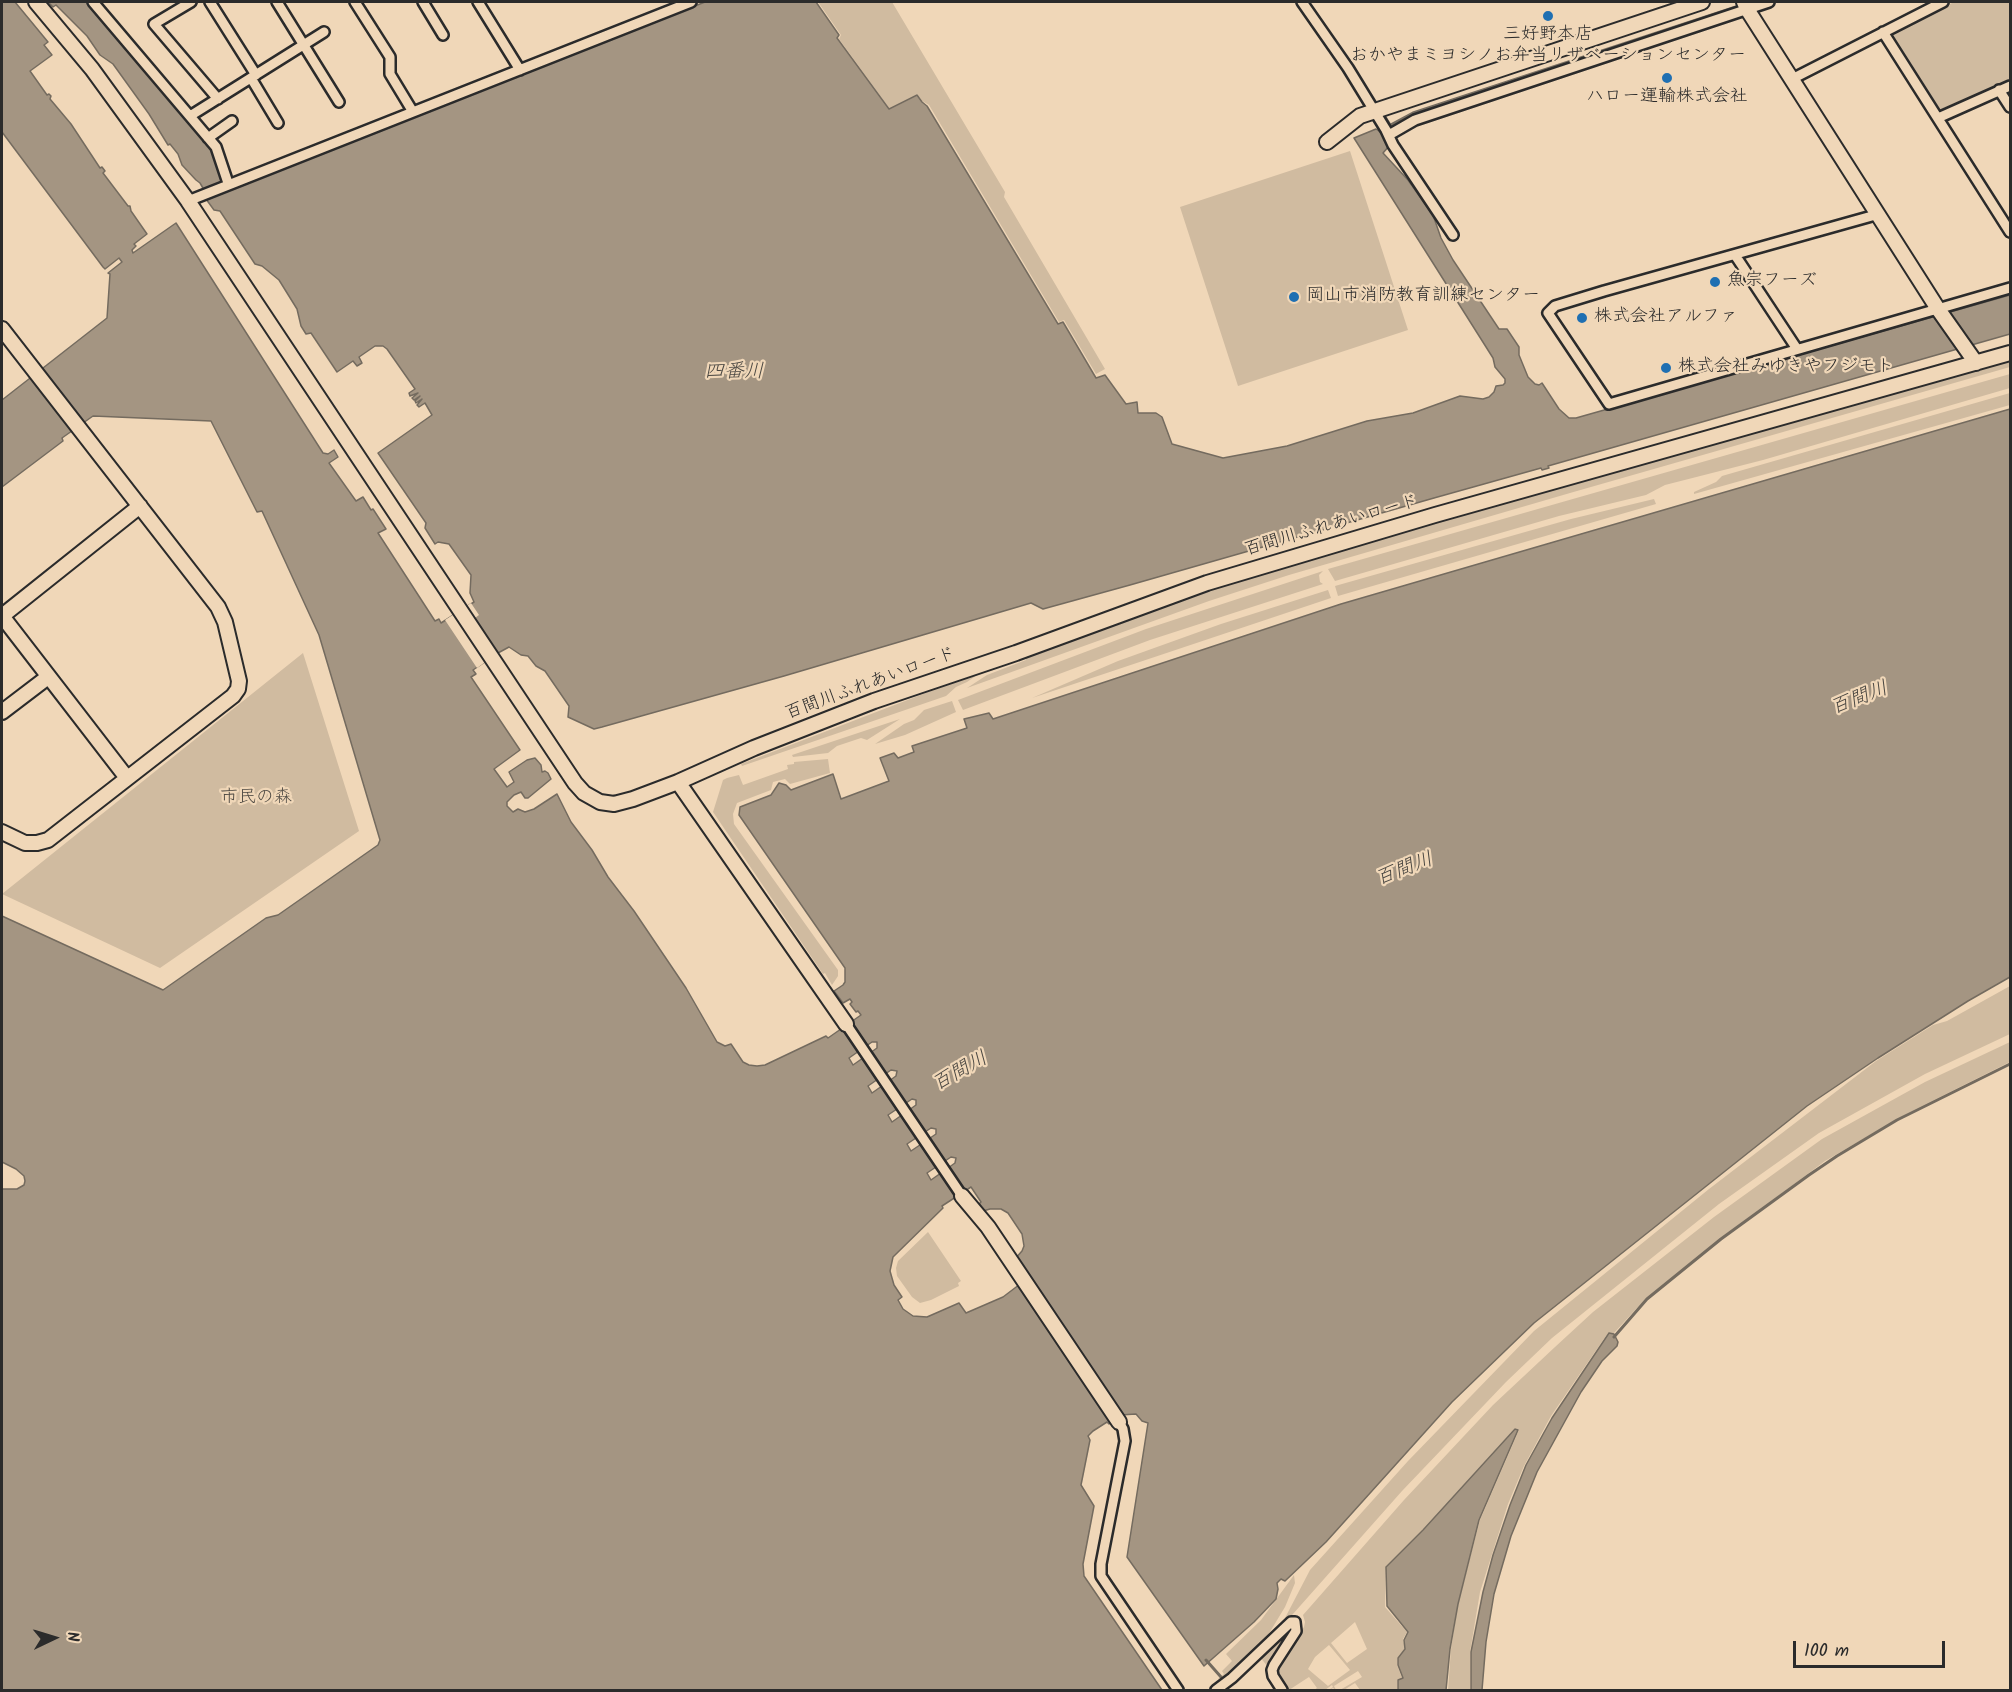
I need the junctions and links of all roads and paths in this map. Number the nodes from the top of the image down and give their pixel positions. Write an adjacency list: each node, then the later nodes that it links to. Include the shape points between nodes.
1 (36, 2): 37 (street, 百間川ふれあいロード, via 92,69)
2 (93, 2): 29 (street)
3 (191, 2): 24 (street, via 154,24)
4 (210, 2): 20 (street)
5 (277, 2): 18 (street)
6 (355, 2): 28 (street, via 390,57 390,74)
7 (423, 2): 17 (street)
8 (478, 2): 19 (street)
9 (691, 2): 19 (street)
10 (1302, 2): 27 (street)
11 (1700, 2): 27 (street)
12 (1769, 2): 14 (street)
13 (1943, 2): 16 (street)
14 (1746, 6): 21 (street); 33 (street)
15 (324, 32): 18 (street)
16 (1883, 32): 21 (street); 30 (street)
17 (443, 35)
18 (304, 45): 20 (street); 25 (street)
19 (520, 70): 28 (street)
20 (254, 76): 24 (street); 32 (street)
21 (1792, 79): 38 (street)
22 (2010, 86): 23 (street)
23 (2000, 90): 26 (street); 30 (street)
24 (218, 99): 29 (street)
25 (339, 102)
26 (2010, 107)
27 (1375, 111): 33 (street); 35 (street, via 1360,116)
28 (413, 112): 36 (street)
29 (190, 116): 34 (street)
30 (1938, 118): 39 (street)
31 (232, 120): 34 (street)
32 (278, 123)
33 (1386, 130): 40 (street)
34 (208, 138): 36 (street, via 216,147)
35 (1327, 142)
36 (226, 184): 37 (street)
37 (188, 201): 53 (street, 百間川ふれあいロード, via 575,783 592,799 608,804)
38 (1878, 214): 41 (street); 43 (street)
39 (2010, 232)
40 (1453, 235)
41 (1735, 255): 45 (street); 45 (street, via 1555,306 1548,313 1609,404)
42 (2010, 288): 43 (street)
43 (1940, 312): 45 (street); 47 (street)
44 (2, 329): 48 (street)
45 (1797, 349)
46 (2010, 353): 47 (street, 百間川ふれあいロード)
47 (1976, 363): 53 (street, 百間川ふれあいロード, via 1207,583 874,701 754,747)
48 (140, 506): 49 (street); 52 (street, via 222,614 239,681 233,696)
49 (2, 616): 50 (street)
50 (48, 677): 51 (street); 52 (street)
51 (2, 712)
52 (127, 778): 54 (street, via 48,840 25,843)
53 (678, 782): 55 (street)
54 (2, 832)
55 (846, 1024): 56 (street)
56 (962, 1196): 57 (street, via 981,1217)
57 (1119, 1422): 58 (street, via 1125,1441 1101,1576)
58 (1178, 1690)
59 (1216, 1690): 60 (street, via 1295,1622 1296,1631 1272,1670)
60 (1282, 1690)

